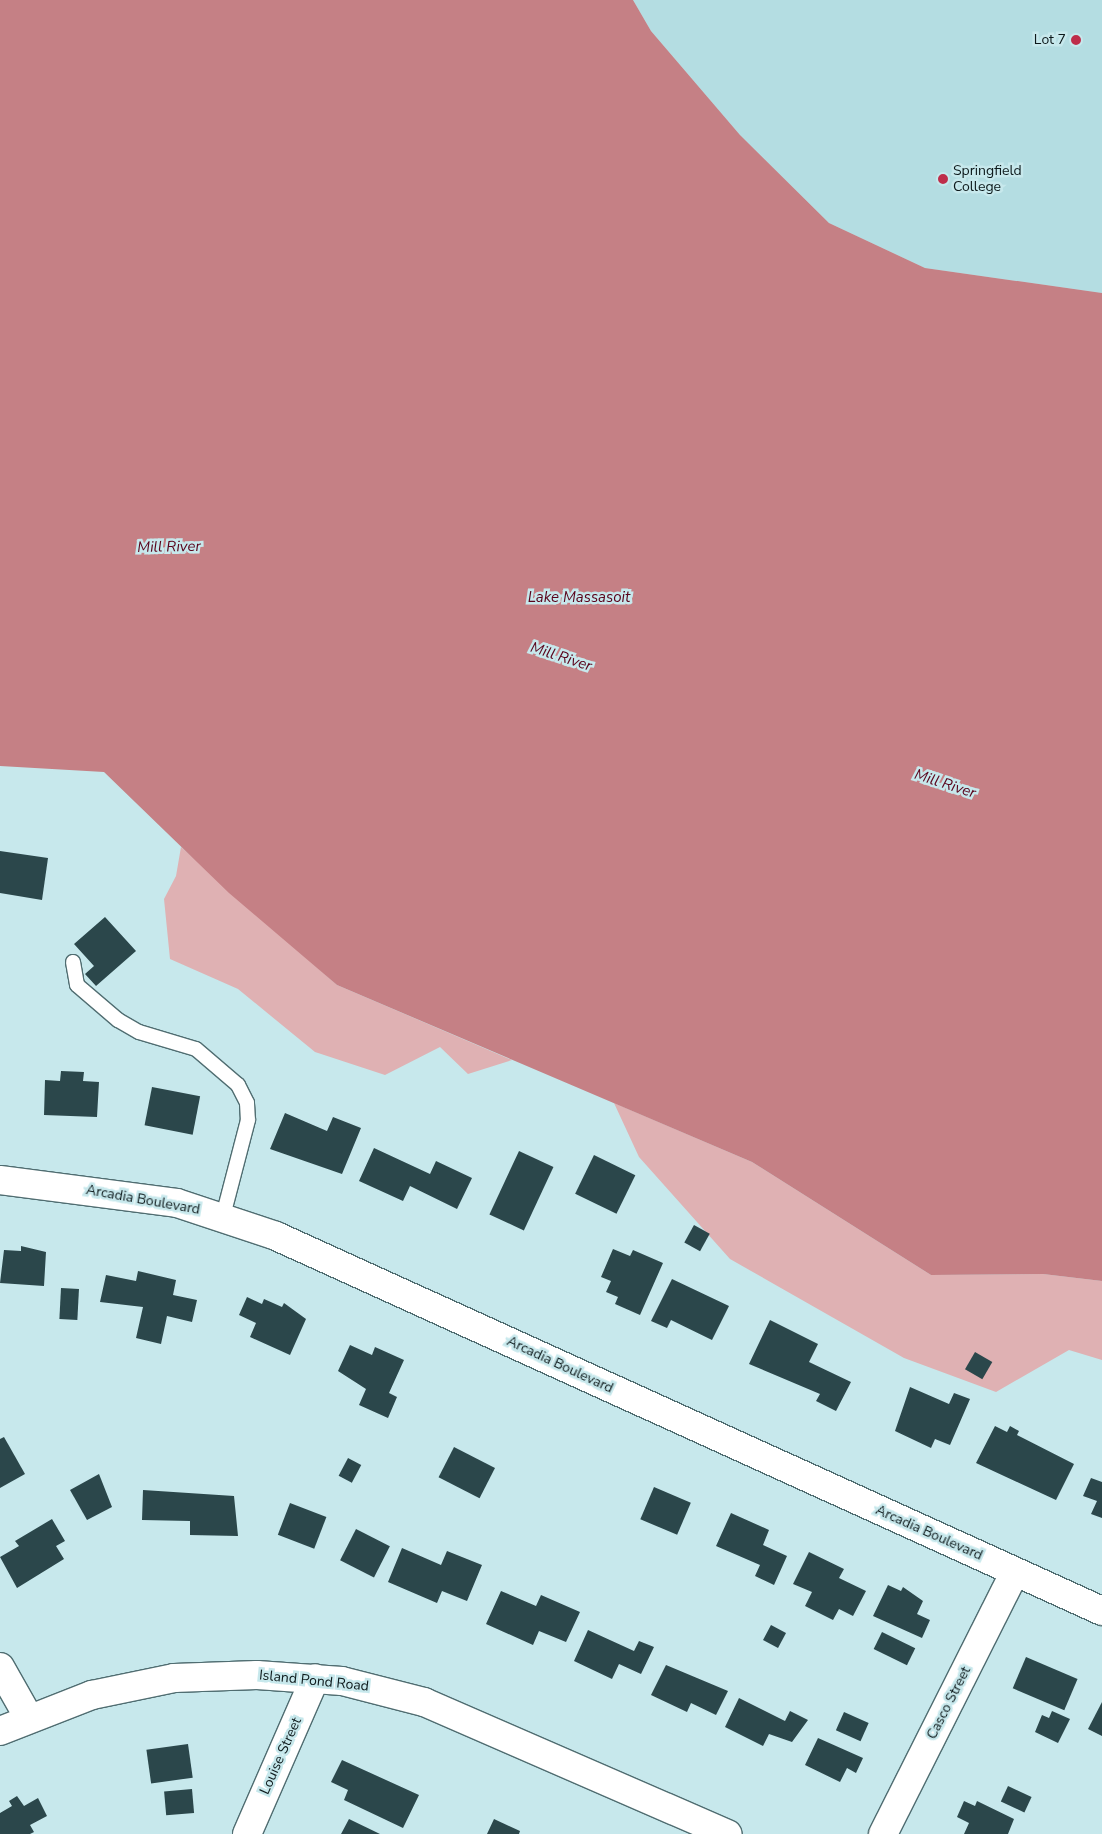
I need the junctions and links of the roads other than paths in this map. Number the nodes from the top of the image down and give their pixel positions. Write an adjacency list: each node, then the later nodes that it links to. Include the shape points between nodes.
1 (73, 962): 3 (lane, via 77,985 118,1020 139,1032 196,1049 238,1085 247,1103 248,1120)
2 (0, 1180): 3 (street, Arcadia Boulevard, via 154,1199)
3 (223, 1216): 4 (street, Arcadia Boulevard, via 337,1263)
4 (1015, 1572): 5 (street, Arcadia Boulevard); 12 (street, Casco Street)
5 (1102, 1611)
6 (0, 1667): 8 (street)
7 (315, 1678): 8 (street, Island Pond Road, via 174,1678 92,1695); 10 (street, Louise Street); 11 (street, Island Pond Road, via 384,1689 424,1702)
8 (29, 1718): 9 (street, Island Pond Road)
9 (0, 1731)
10 (247, 1834)
11 (727, 1834)
12 (883, 1834)

